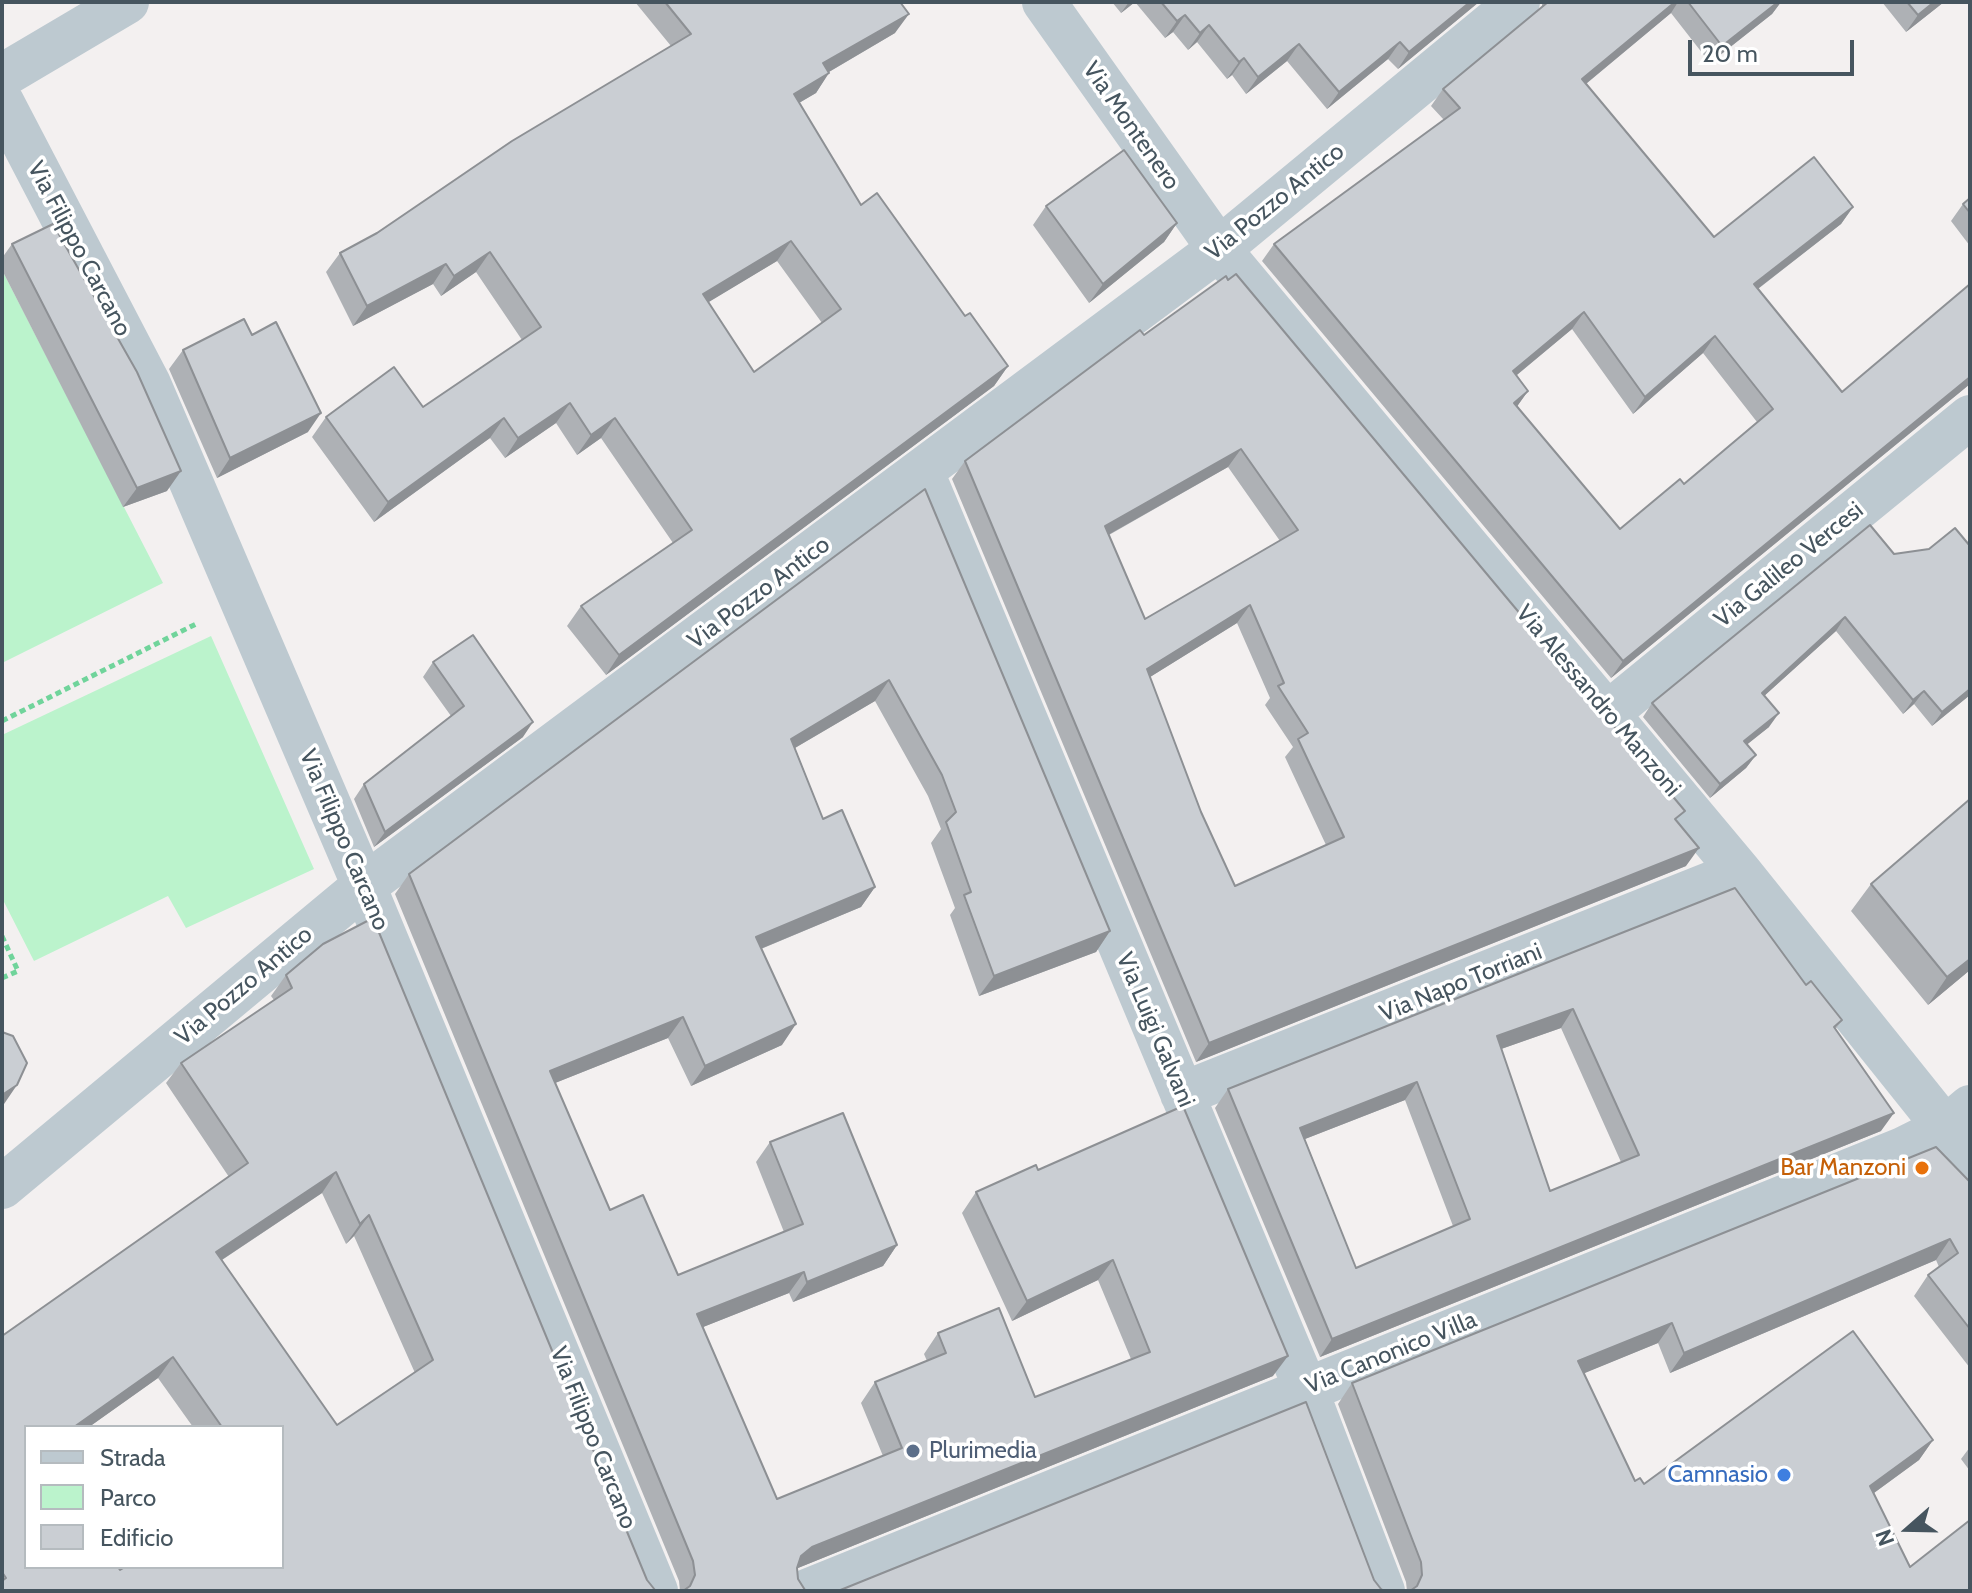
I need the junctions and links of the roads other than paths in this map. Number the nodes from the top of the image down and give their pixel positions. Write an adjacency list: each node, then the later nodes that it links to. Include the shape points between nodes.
1 (127, 2): 4 (street)
2 (1044, 2): 6 (street, Via Montenero)
3 (1518, 2): 6 (street, Via Pozzo Antico)
4 (2, 76)
5 (2, 102): 11 (street, Via Filippo Carcano, via 149,384)
6 (1219, 249): 8 (street, Via Pozzo Antico); 9 (street, Via Alessandro Manzoni)
7 (1970, 417): 9 (street, Via Galileo Vercesi)
8 (922, 472): 11 (street, Via Pozzo Antico); 12 (street, Via Luigi Galvani)
9 (1608, 713): 10 (street, Via Alessandro Manzoni)
10 (1740, 872): 12 (street, Via Napo Torriani); 13 (street, Via Alessandro Manzoni)
11 (364, 886): 14 (street, Via Pozzo Antico); 16 (street, Via Filippo Carcano)
12 (1182, 1094): 15 (street, Via Luigi Galvani)
13 (1962, 1131): 15 (street, Via Canonico Villa, via 1903,1149)
14 (2, 1187)
15 (1305, 1387): 17 (street, Via Canonico Villa); 18 (street, Via Luigi Galvani)
16 (656, 1591)
17 (807, 1591)
18 (1383, 1591)

